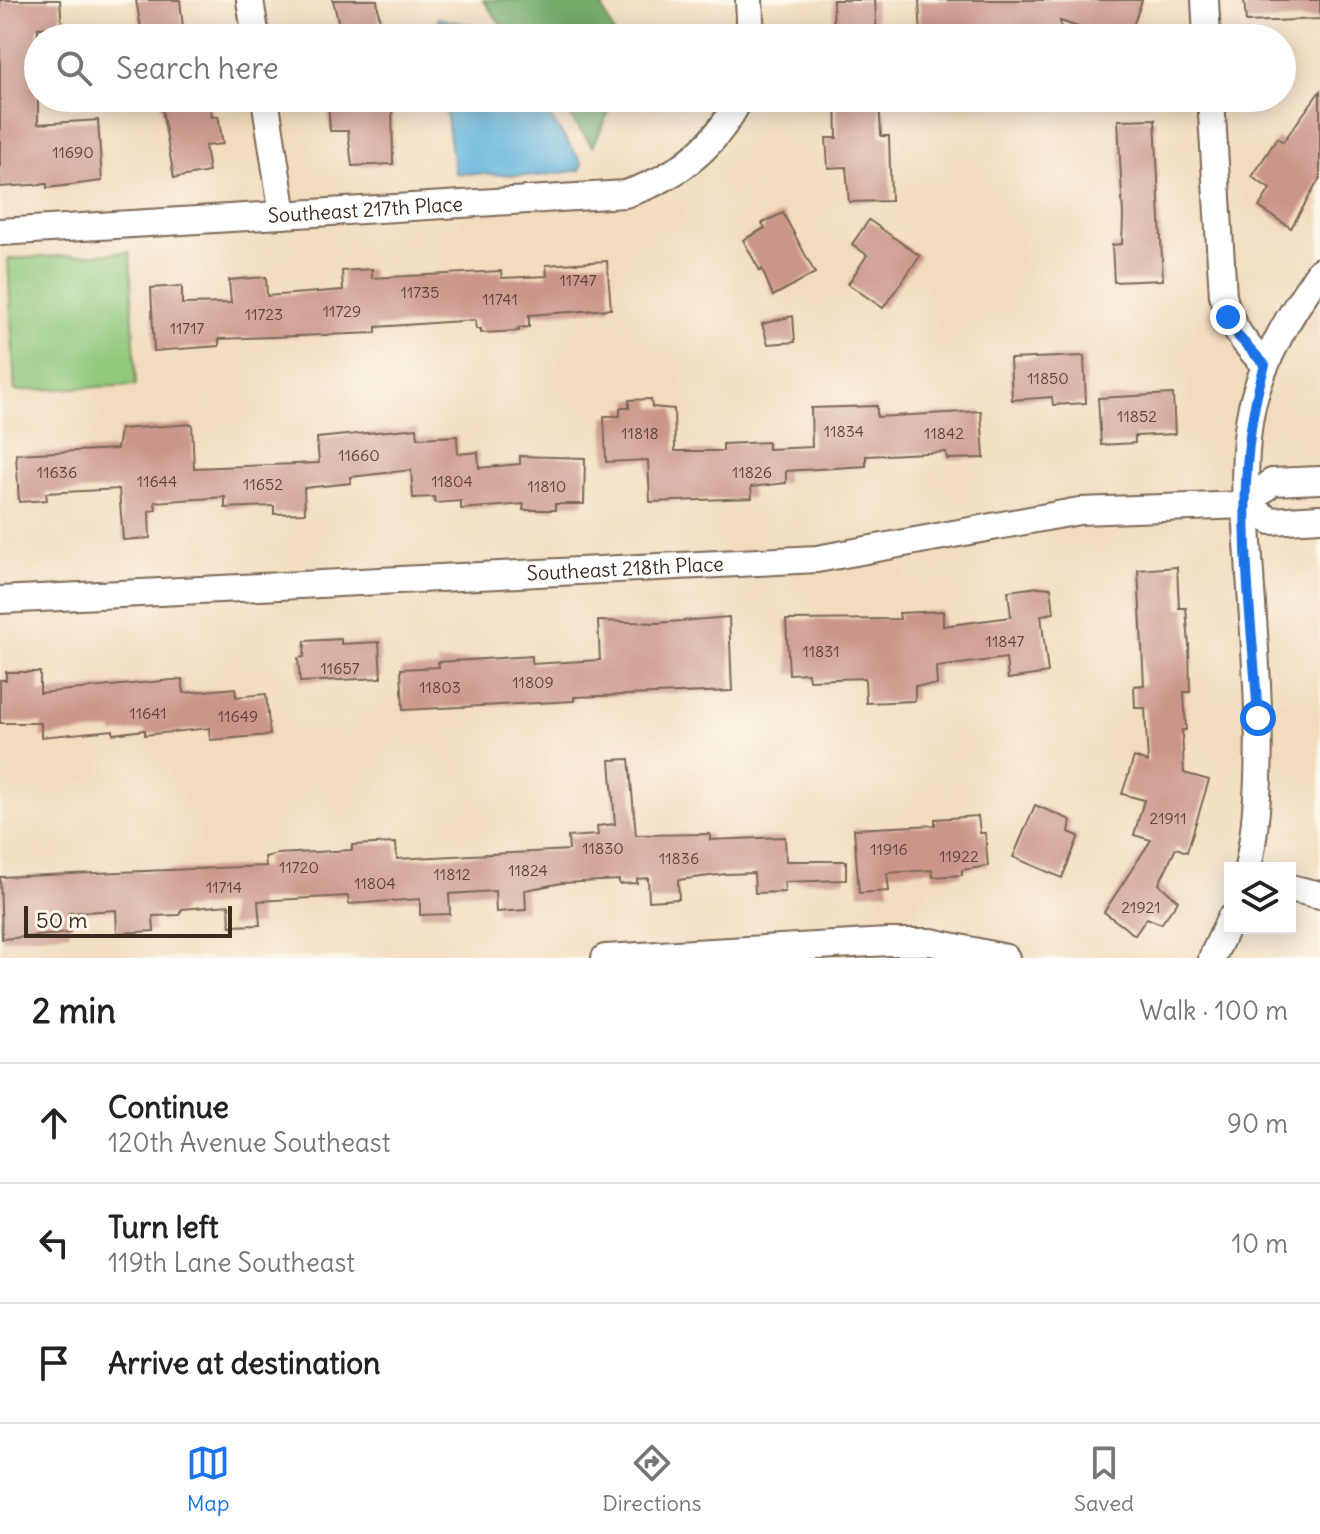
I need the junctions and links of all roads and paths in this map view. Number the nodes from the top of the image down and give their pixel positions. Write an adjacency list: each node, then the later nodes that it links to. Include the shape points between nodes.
1 (250, 0): 4 (street)
2 (749, 0): 5 (street)
3 (1205, 0): 6 (street)
4 (254, 24)
5 (750, 24)
6 (1206, 24)
7 (267, 112): 10 (street)
8 (731, 112): 10 (street, Southeast 217th Place, via 689,163 625,194)
9 (1212, 112): 13 (street, via 1223,296 1238,336)
10 (283, 215): 11 (street, Southeast 217th Place)
11 (0, 232)
12 (1320, 271): 13 (street, via 1289,316)
13 (1265, 365): 15 (street, via 1252,406)
14 (1320, 480): 15 (street, via 1272,482)
15 (1246, 505): 16 (street, via 1271,521); 17 (street, Southeast 218th Place, via 1079,511 817,559); 18 (street, via 1260,767)
16 (1320, 518)
17 (0, 600)
18 (1249, 862)
19 (1296, 889): 20 (street)
20 (1320, 895)
21 (1224, 932): 26 (street)
22 (822, 952): 23 (street); 25 (street, via 931,942)
23 (761, 954): 24 (street)
24 (605, 958)
25 (1006, 958)
26 (1212, 958)

